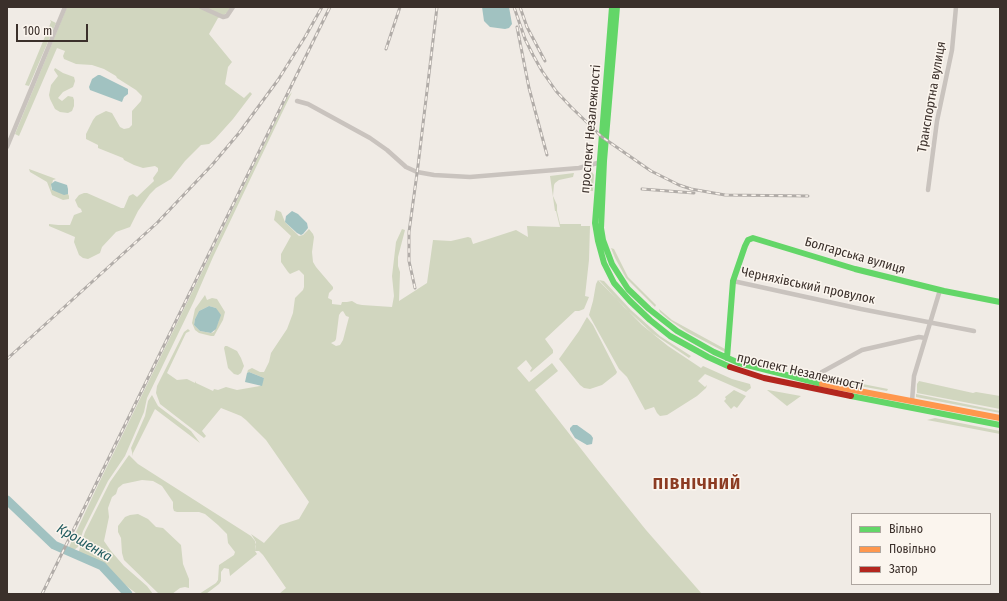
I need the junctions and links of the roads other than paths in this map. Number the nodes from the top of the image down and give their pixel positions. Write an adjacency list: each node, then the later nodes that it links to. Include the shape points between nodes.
1 (64, 7): 8 (street)
2 (201, 7): 3 (street, via 224,17 228,16)
3 (233, 7)
4 (612, 7): 9 (main road, проспект Незалежності)
5 (617, 7): 9 (main road, проспект Незалежності)
6 (956, 7): 10 (street, Транспортна вулиця, via 952,50 937,121)
7 (298, 101): 9 (street, via 370,138 406,167 417,172 470,177 579,168)
8 (7, 145)
9 (602, 162): 17 (main road, проспект Незалежності, via 601,233 617,273 636,297 668,325 701,346); 21 (main road, проспект Незалежності, via 595,223 604,263 621,292 670,336 708,358 752,374 824,391)
10 (928, 190)
11 (733, 281): 12 (main road, Болгарська вулиця, via 745,246 748,240 753,238 855,269); 14 (street, Черняхівський провулок); 17 (main road, Черняхівський провулок)
12 (940, 290): 13 (main road, Болгарська вулиця); 14 (street)
13 (1000, 302)
14 (930, 321): 15 (street, Черняхівський провулок); 16 (street)
15 (974, 331)
16 (925, 338): 18 (street, via 919,337 862,350 822,372); 19 (street, via 914,376)
17 (727, 358): 18 (main road, проспект Незалежності)
18 (818, 383): 19 (main road, проспект Незалежності)
19 (912, 401): 20 (main road, проспект Незалежності)
20 (1000, 418)
21 (1000, 425)

